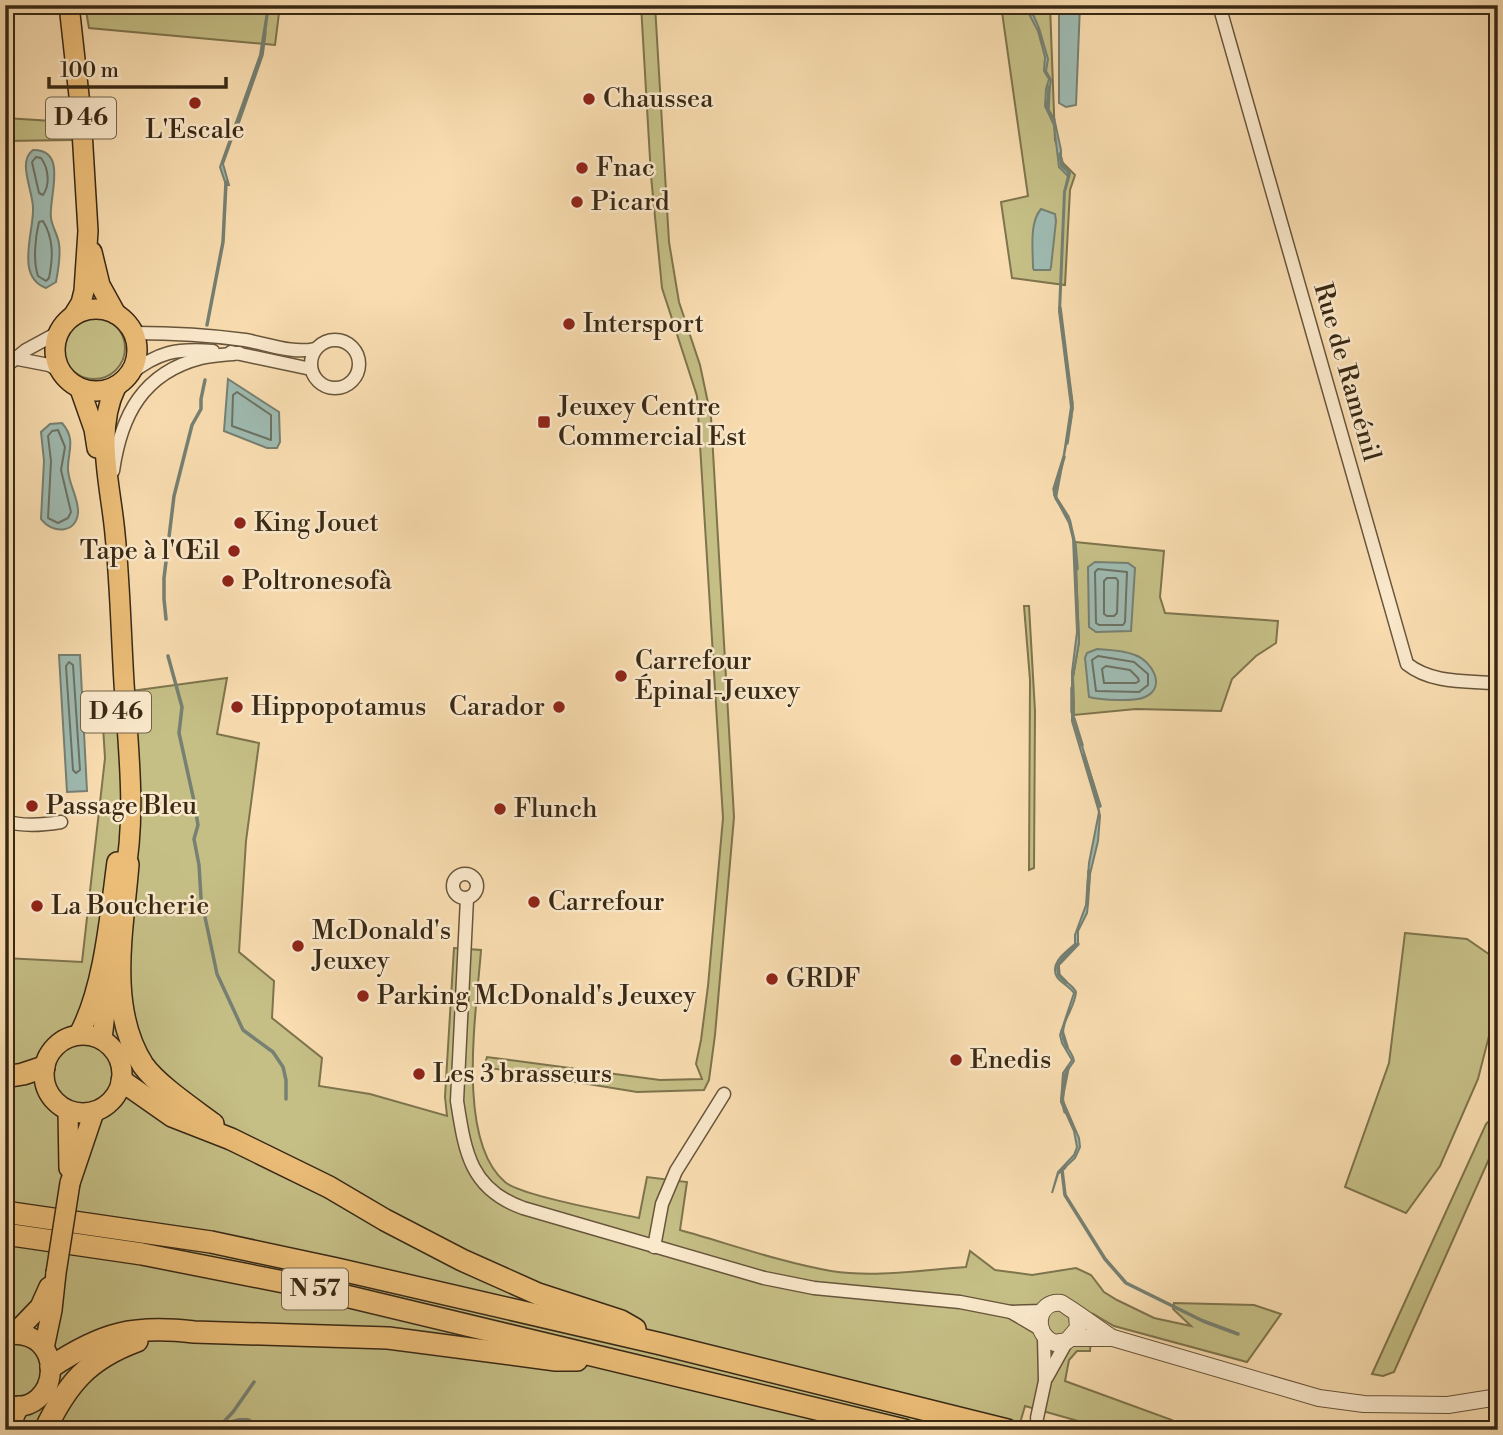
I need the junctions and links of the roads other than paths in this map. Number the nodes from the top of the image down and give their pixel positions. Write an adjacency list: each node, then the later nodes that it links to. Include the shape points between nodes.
1 (69, 5): 3 (main road, D 46)
2 (1219, 5): 16 (street, Rue de Raménil, via 1407,664 1443,680)
3 (88, 231): 4 (main road, D 46, via 100,285); 5 (main road, D 46, via 84,291)
4 (116, 314): 5 (main road, via 86,310); 6 (main road)
5 (67, 324): 9 (street); 12 (main road, via 56,339)
6 (134, 333): 7 (street, via 244,340 303,352); 13 (main road, via 136,362)
7 (315, 349): 11 (street); 11 (street, via 331,340 348,343 359,358 358,373 348,385 329,388)
8 (239, 353): 11 (street); 13 (street, via 192,349 159,354); 15 (street, via 174,367 139,399 117,444)
9 (18, 359): 10 (street); 12 (street)
10 (5, 368)
11 (311, 369)
12 (60, 370): 14 (main road)
13 (122, 381): 14 (main road, via 94,392); 15 (main road, D 46, via 106,413 105,435)
14 (80, 389): 21 (main road, D 46, via 94,429 102,481 118,795 117,860 109,920 88,1018)
15 (115, 536): 19 (main road, D 46, via 131,800)
16 (1493, 683)
17 (5, 821): 18 (street)
18 (61, 822)
19 (128, 864): 22 (main road, D 46, via 115,927); 29 (highway, via 121,1003 128,1035 145,1067)
20 (467, 898): 33 (street, via 457,1101 462,1135 481,1184 508,1203)
21 (79, 1034): 22 (main road); 23 (main road, via 58,1043)
22 (102, 1039): 25 (main road, via 119,1057)
23 (44, 1067): 24 (highway); 27 (main road, via 51,1098)
24 (5, 1077)
25 (122, 1081): 28 (main road, via 117,1094); 29 (highway, via 172,1116)
26 (724, 1094): 33 (street, via 676,1171 662,1204)
27 (68, 1111): 28 (main road); 30 (main road)
28 (94, 1112): 30 (main road)
29 (231, 1139): 43 (highway, via 463,1260 538,1294 621,1321)
30 (70, 1183): 34 (main road, bridge)
31 (5, 1212): 43 (highway, N 57, via 211,1242)
32 (5, 1234): 45 (highway, N 57, via 142,1254 304,1286)
33 (654, 1247): 36 (street, via 814,1288 960,1302)
34 (55, 1273): 40 (main road, via 40,1307); 44 (main road)
35 (1043, 1311): 36 (street); 37 (street, via 1061,1303); 38 (street)
36 (1011, 1312): 38 (street)
37 (1077, 1315): 41 (street); 42 (street, via 1078,1328)
38 (1039, 1331): 42 (street, via 1055,1343); 46 (street)
39 (194, 1332): 44 (highway, via 163,1328 116,1334); 45 (highway, via 388,1338 556,1360); 51 (highway, via 137,1341 104,1355 70,1385)
40 (10, 1335): 44 (main road, via 36,1340)
41 (1113, 1338): 42 (street); 47 (street, via 1319,1398 1364,1404 1448,1405)
42 (1070, 1339): 46 (street)
43 (661, 1344): 53 (highway, N 57)
44 (48, 1358): 48 (main road, via 46,1389 30,1403)
45 (621, 1361): 52 (highway, N 57)
46 (1045, 1381): 49 (street)
47 (1498, 1397)
48 (12, 1405): 50 (main road)
49 (1037, 1418)
50 (8, 1430)
51 (45, 1430)
52 (904, 1430)
53 (1007, 1430)

